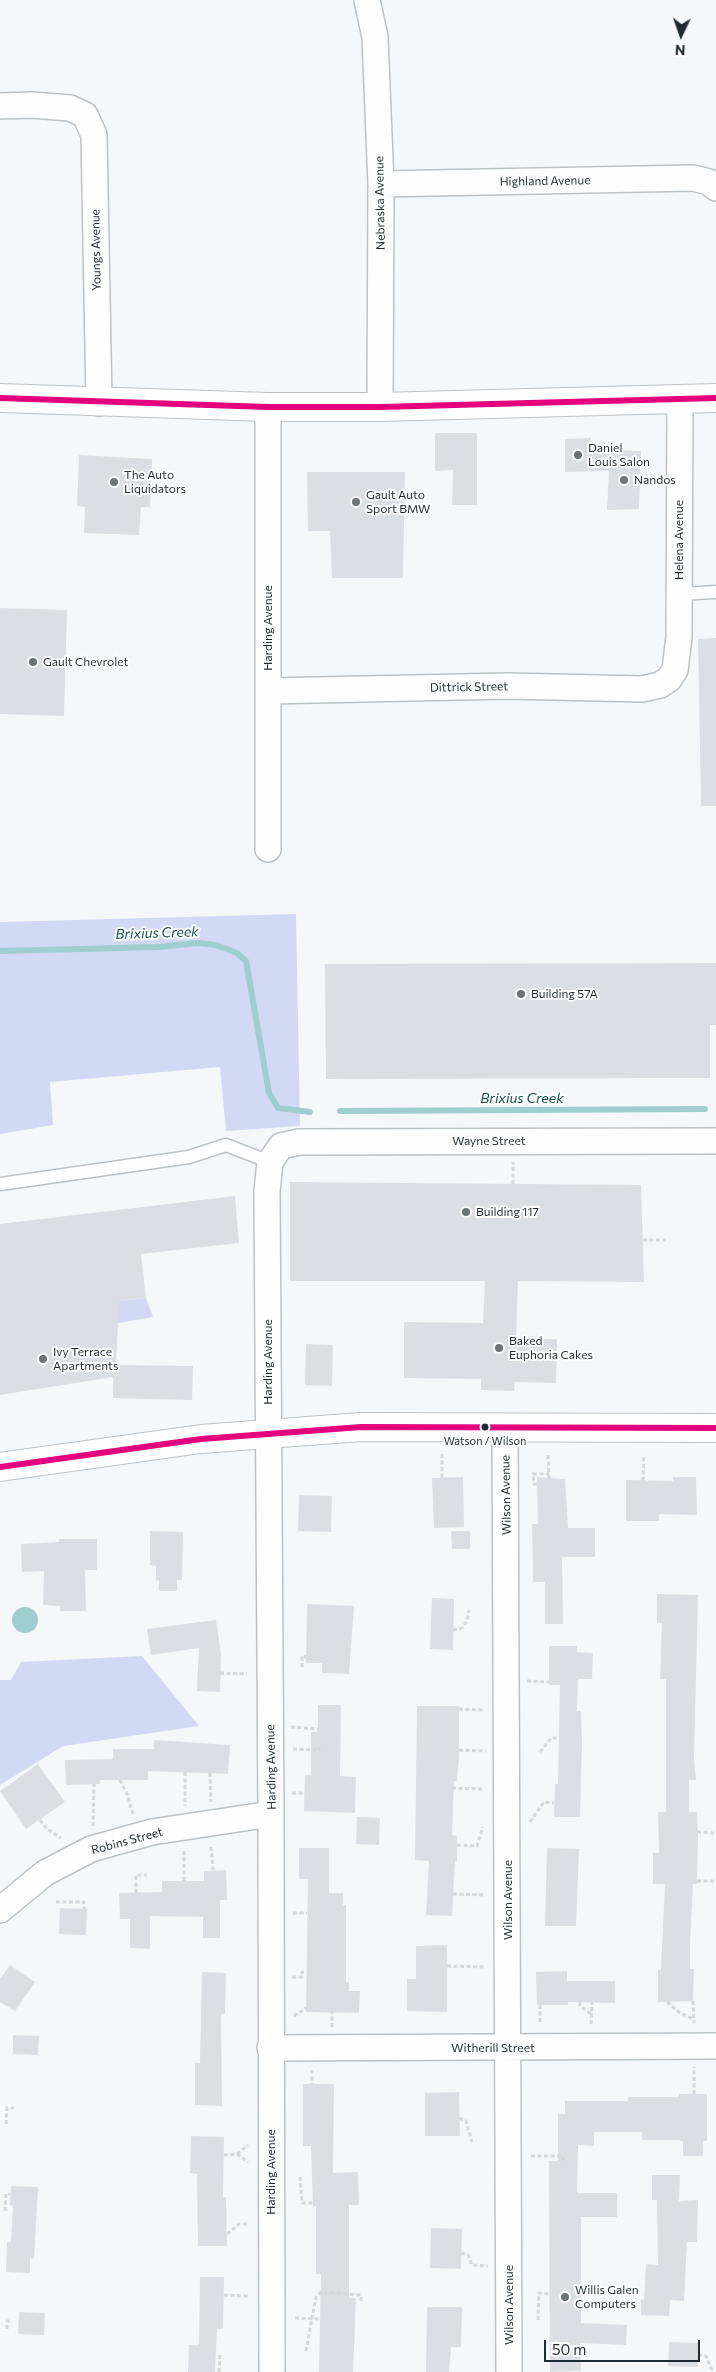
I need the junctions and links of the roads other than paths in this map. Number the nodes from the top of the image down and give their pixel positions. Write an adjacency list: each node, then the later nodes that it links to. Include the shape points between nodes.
1 (368, 0): 3 (street, Nebraska Avenue, via 375,37)
2 (0, 106): 8 (street, Youngs Avenue, via 70,108 85,115 94,135)
3 (381, 184): 4 (street, Highland Avenue, via 692,178); 10 (street, Nebraska Avenue)
4 (713, 185)
5 (0, 398): 8 (street)
6 (716, 398): 7 (street)
7 (680, 399): 10 (street); 12 (street, Helena Avenue)
8 (99, 403): 9 (street)
9 (268, 407): 10 (street); 14 (street, Harding Avenue)
10 (380, 407)
11 (716, 592): 12 (lane)
12 (679, 594): 13 (street, Helena Avenue, via 679,637 674,670)
13 (669, 680): 14 (street, Dittrick Street, via 642,688 508,686)
14 (268, 692): 15 (street, Harding Avenue)
15 (268, 849)
16 (716, 1141): 17 (street, Wayne Street, via 299,1142 281,1146)
17 (270, 1162): 18 (lane, via 226,1145 189,1157); 21 (street, Harding Avenue, via 267,1191)
18 (0, 1184)
19 (505, 1427): 20 (street); 21 (street, via 361,1427); 27 (street, Wilson Avenue)
20 (716, 1428)
21 (268, 1432): 22 (street); 23 (street, Harding Avenue)
22 (0, 1467)
23 (271, 1814): 24 (street, Robins Street, via 152,1832 91,1849 44,1873); 26 (street, Harding Avenue)
24 (0, 1910)
25 (716, 2046): 27 (street, Witherill Street)
26 (270, 2048): 27 (street, Witherill Street); 28 (street, Harding Avenue)
27 (507, 2048): 29 (street, Wilson Avenue)
28 (272, 2372)
29 (510, 2372)

